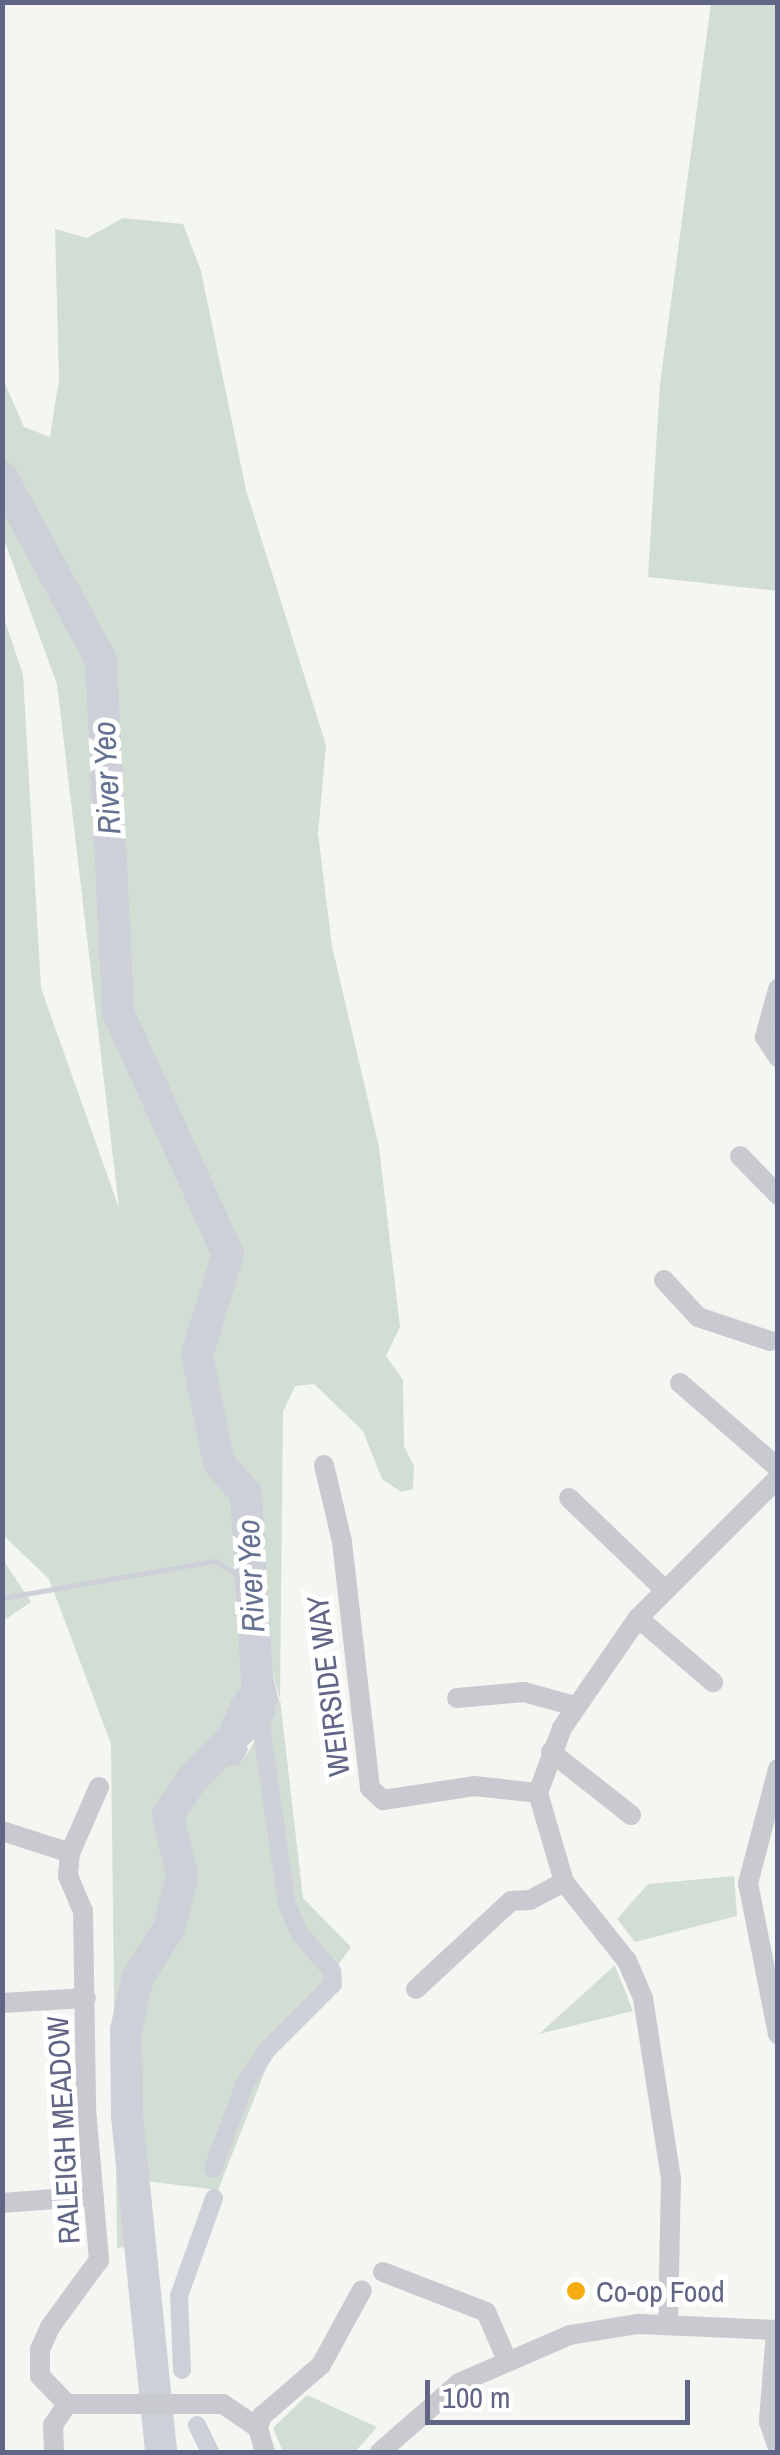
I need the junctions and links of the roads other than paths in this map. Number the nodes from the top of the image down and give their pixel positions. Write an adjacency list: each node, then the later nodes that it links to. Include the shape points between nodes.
1 (778, 989): 2 (street, via 766,1038)
2 (778, 1057)
3 (740, 1156): 4 (street)
4 (778, 1196)
5 (664, 1280): 6 (street, via 698,1318)
6 (775, 1339)
7 (680, 1383): 9 (street)
8 (324, 1465): 20 (street, WEIRSIDE WAY, via 342,1542 370,1788 383,1800 474,1786)
9 (778, 1468)
10 (778, 1478): 12 (street)
11 (569, 1498): 12 (street)
12 (665, 1590): 13 (street)
13 (638, 1618): 14 (street); 16 (street)
14 (712, 1682)
15 (457, 1698): 16 (street, via 524,1692)
16 (574, 1706): 17 (street)
17 (551, 1752): 20 (street); 21 (street)
18 (778, 1770): 28 (street, via 748,1882)
19 (99, 1787): 23 (street)
20 (538, 1793): 24 (street)
21 (631, 1815)
22 (2, 1830): 23 (street)
23 (70, 1853): 27 (street, RALEIGH MEADOW, via 68,1876 84,1911)
24 (564, 1882): 25 (street, via 530,1900 511,1901); 33 (street, via 627,1961 643,1998 672,2179)
25 (416, 1989)
26 (11, 1997): 27 (street)
27 (86, 1998): 29 (street, RALEIGH MEADOW)
28 (778, 2034)
29 (94, 2196): 30 (street); 36 (street, RALEIGH MEADOW, via 99,2260 40,2349 40,2376)
30 (2, 2203)
31 (384, 2272): 35 (street, via 486,2312)
32 (362, 2290): 37 (street, via 321,2364 262,2416)
33 (668, 2325): 34 (street); 35 (street, via 599,2327)
34 (777, 2330): 38 (street, via 769,2422)
35 (506, 2358): 41 (street, via 459,2383)
36 (67, 2404): 37 (street, via 98,2408 208,2399); 39 (street, via 53,2424)
37 (258, 2428): 40 (street)
38 (778, 2448)
39 (54, 2452)
40 (264, 2452)
41 (380, 2452)

